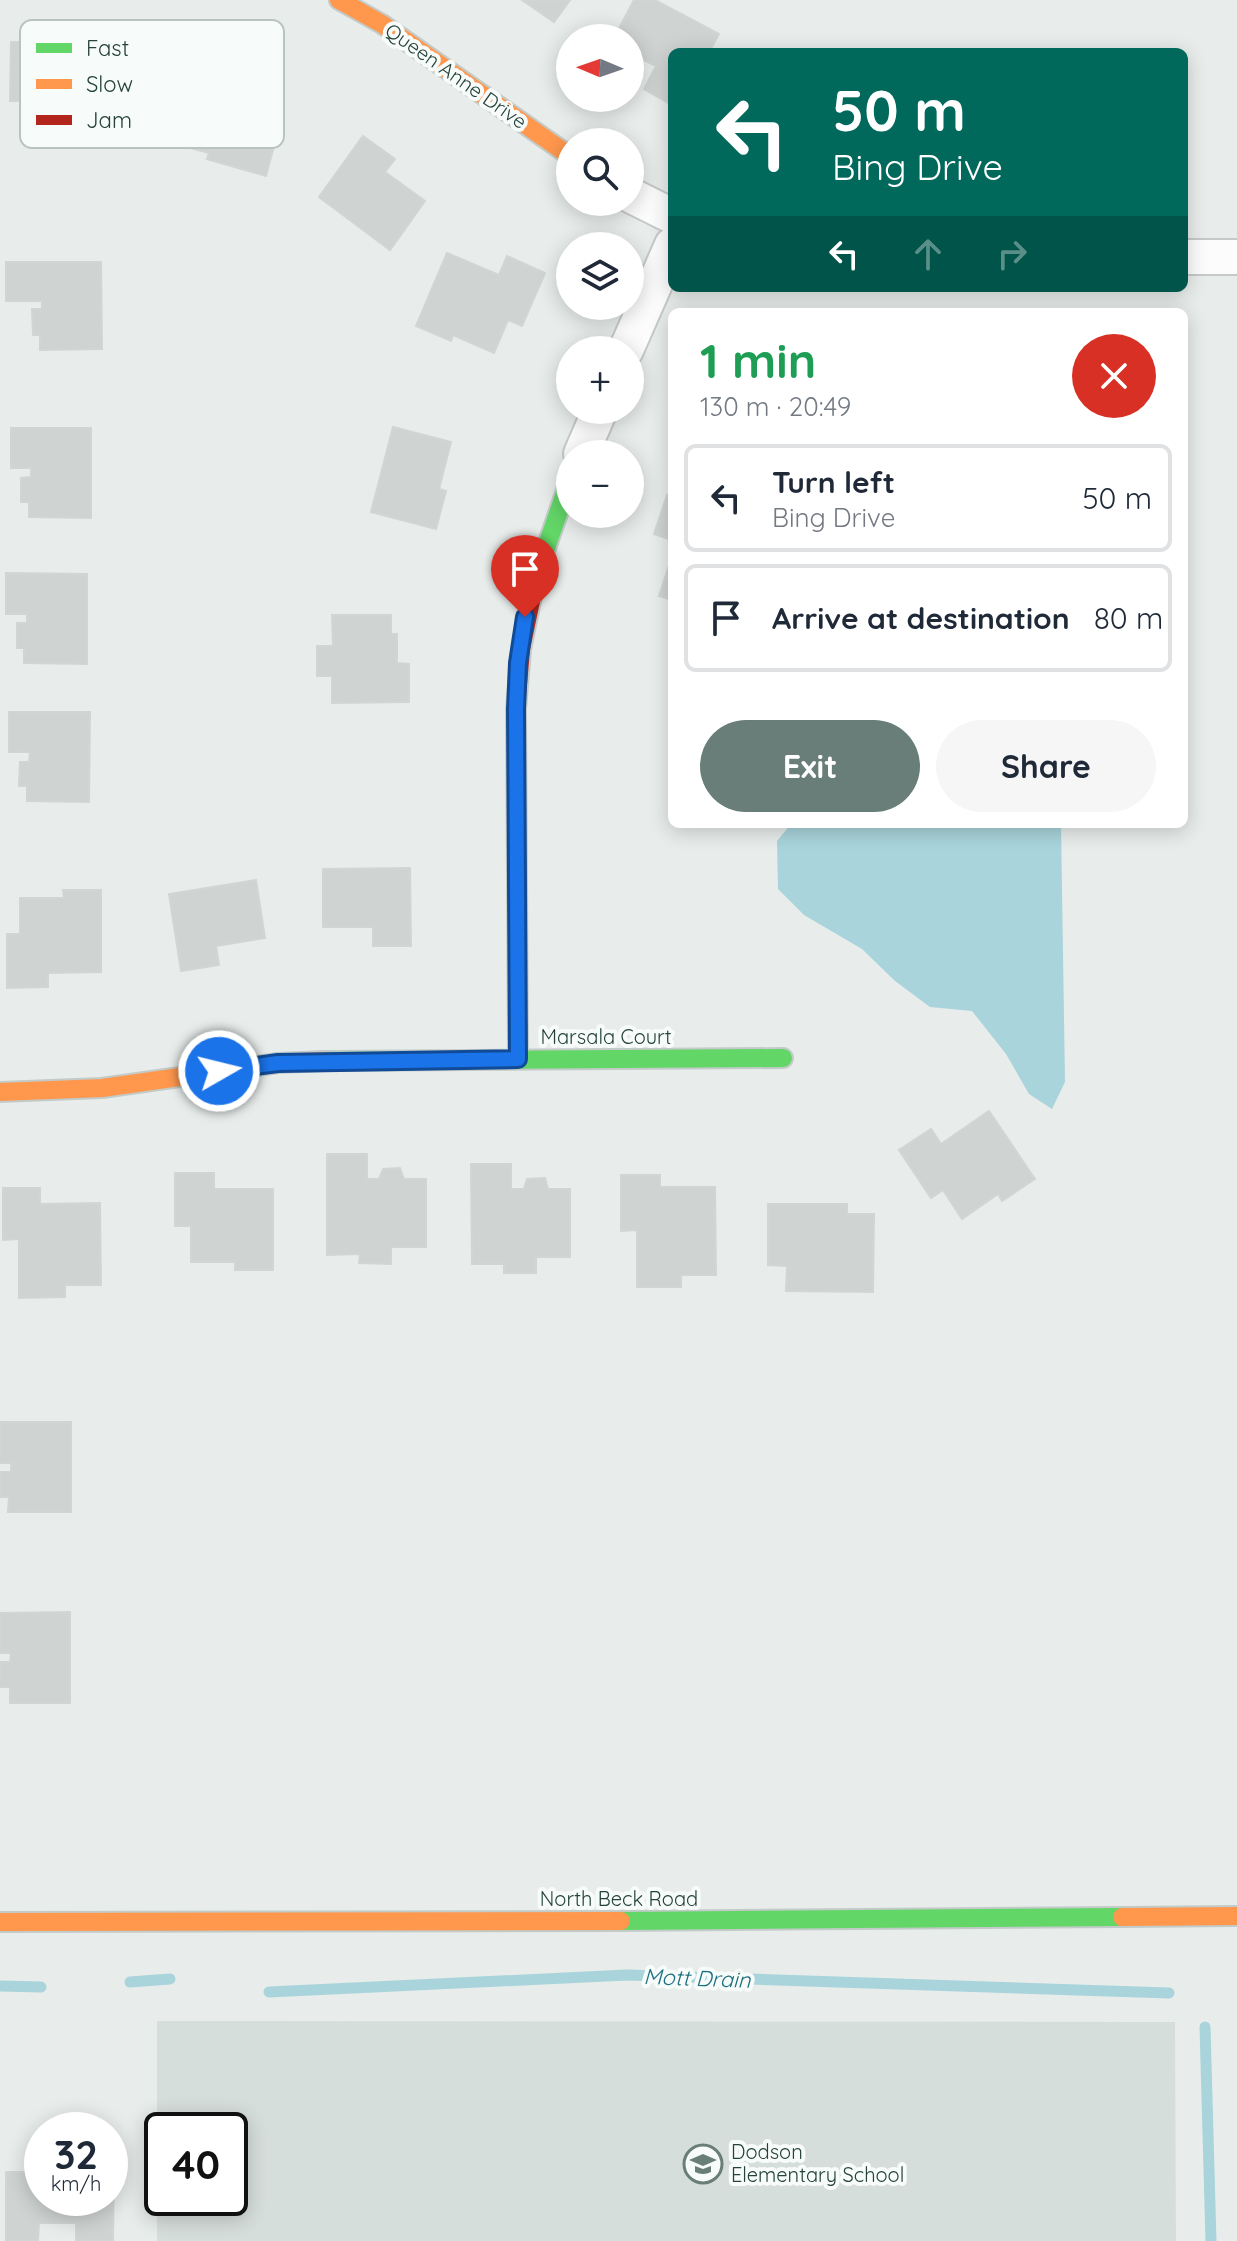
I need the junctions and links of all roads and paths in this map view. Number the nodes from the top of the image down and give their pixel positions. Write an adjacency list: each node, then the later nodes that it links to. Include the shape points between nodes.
1 (339, 0): 2 (street, Queen Anne Drive, via 382,24)
2 (556, 146)
3 (644, 202): 4 (street)
4 (668, 214)
5 (668, 254): 8 (street)
6 (1188, 257): 7 (street)
7 (1237, 257)
8 (632, 336)
9 (556, 517): 11 (street, via 536,572 518,663)
10 (783, 1058): 11 (street, Marsala Court)
11 (518, 1059): 12 (street, Marsala Court, via 278,1063 102,1088)
12 (0, 1092)
13 (1237, 1916): 14 (street, North Beck Road)
14 (0, 1922)

